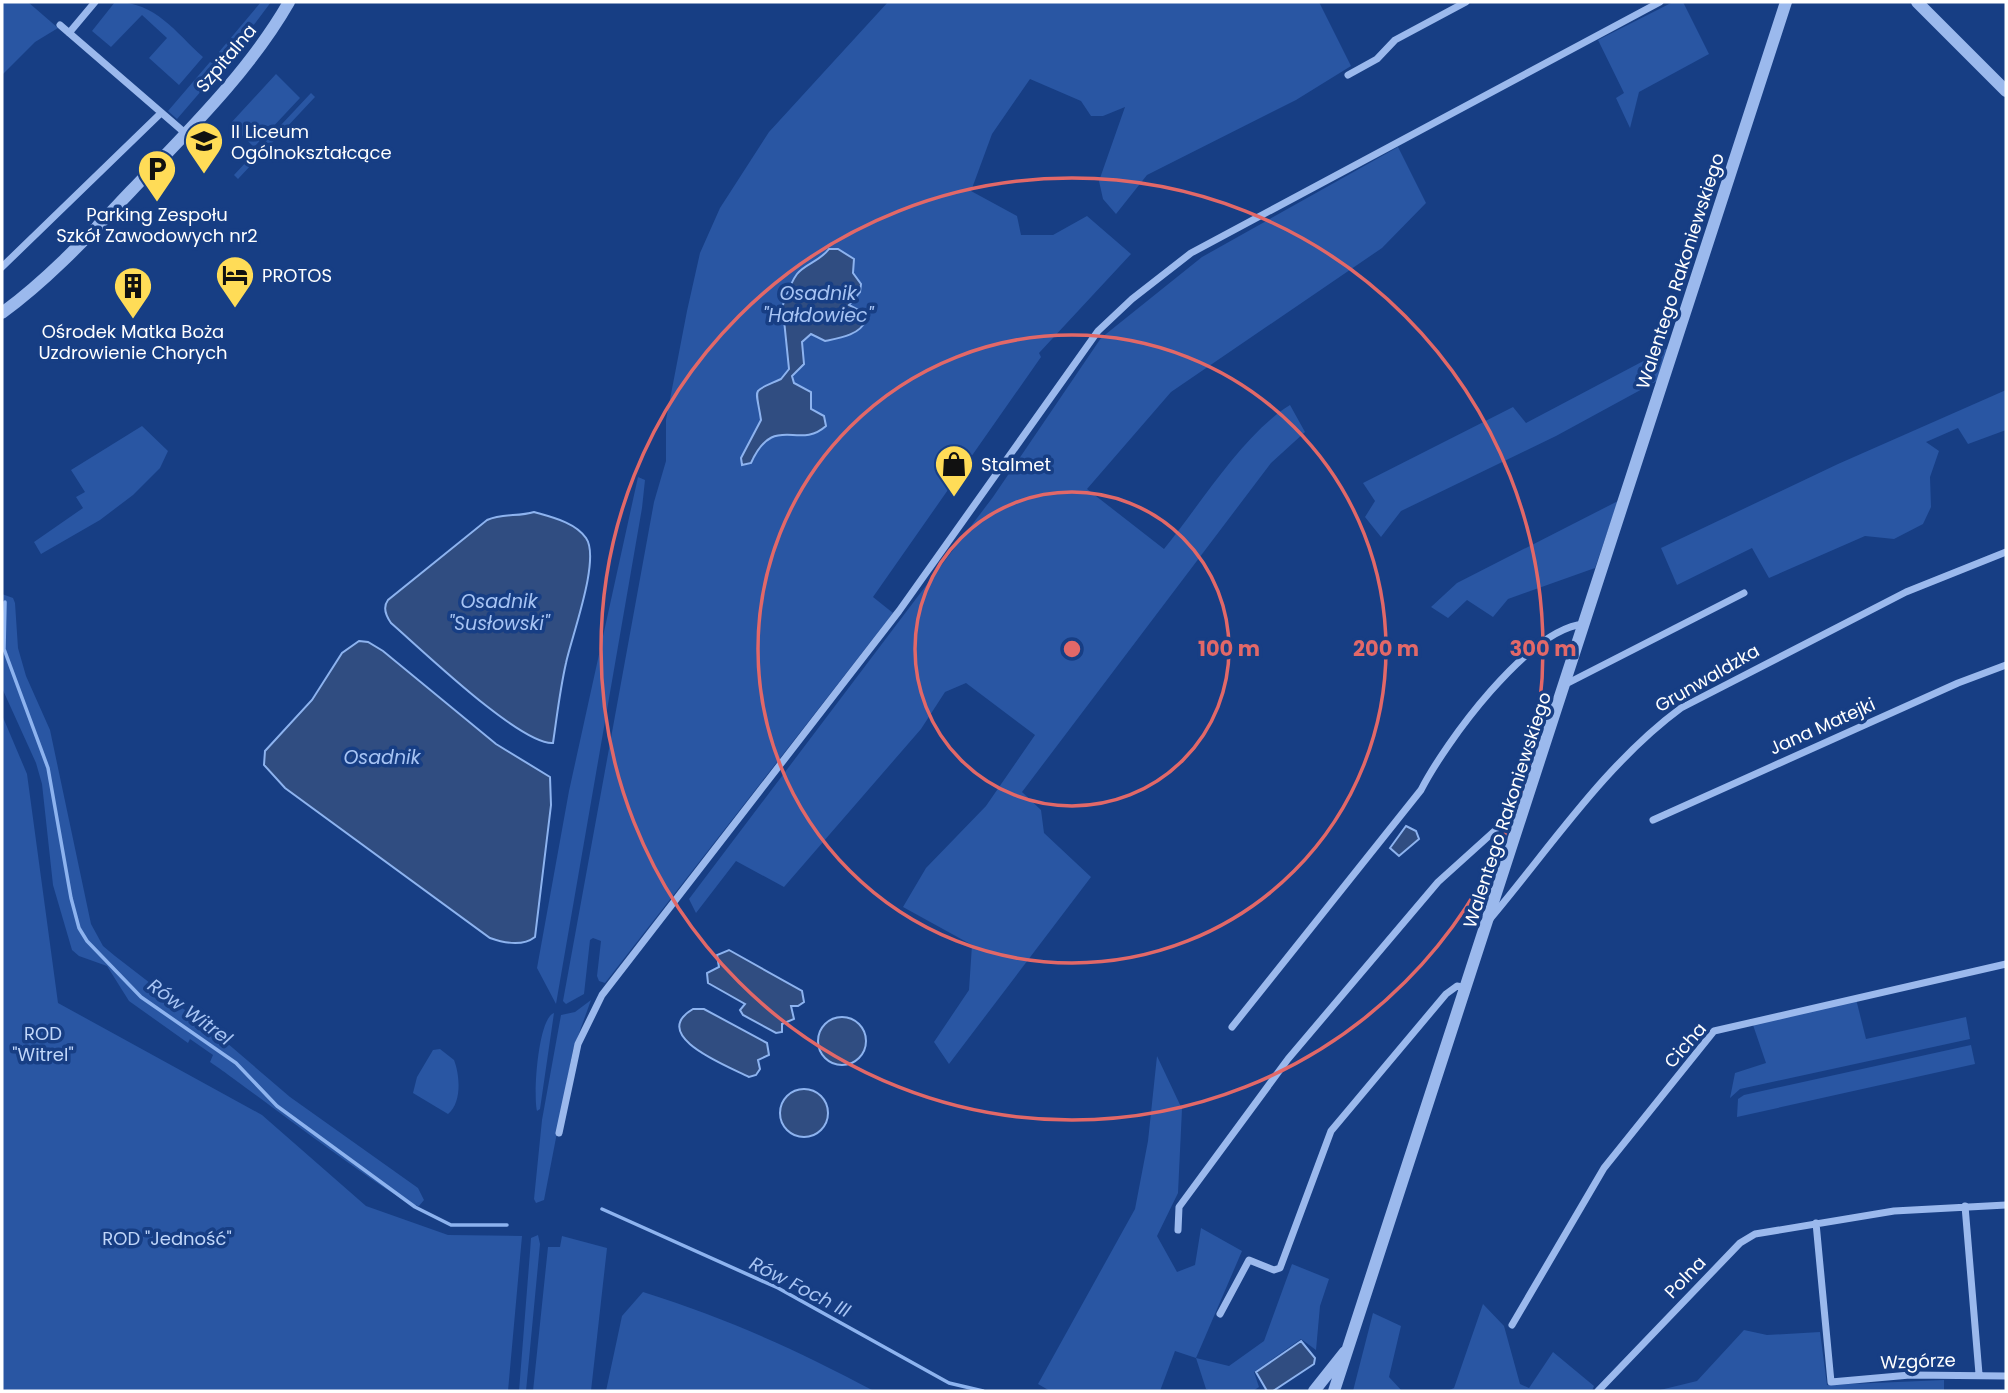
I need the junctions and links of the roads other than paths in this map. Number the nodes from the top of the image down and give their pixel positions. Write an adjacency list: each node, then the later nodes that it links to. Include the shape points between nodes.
1 (95, 2): 8 (street)
2 (289, 2): 12 (street, Szpitalna, via 260,46)
3 (1466, 2): 9 (street, via 1395,40 1377,59)
4 (1660, 2): 26 (street, via 1191,253 1098,331 899,611 602,995 578,1044)
5 (1787, 2): 17 (street, Walentego Rakoniewskiego)
6 (1917, 2): 10 (street)
7 (60, 25): 8 (street)
8 (69, 33): 11 (street)
9 (1348, 75)
10 (2006, 91)
11 (162, 113): 12 (street); 13 (street)
12 (185, 133): 14 (street, Szpitalna, via 44,279)
13 (2, 267)
14 (2, 313)
15 (2006, 552): 22 (street, Grunwaldzka, via 1906,592 1681,708 1654,727)
16 (1744, 593): 19 (street)
17 (1585, 624): 19 (street, Walentego Rakoniewskiego); 25 (street, via 1563,629 1508,671 1436,761 1421,790)
18 (2006, 665): 21 (street, Jana Matejki, via 1958,682)
19 (1566, 684): 20 (street, Walentego Rakoniewskiego)
20 (1524, 812): 22 (street, Walentego Rakoniewskiego); 30 (street, via 1510,817 1438,882 1288,1059 1179,1207)
21 (1653, 820)
22 (1490, 919): 24 (street, Walentego Rakoniewskiego)
23 (2006, 964): 32 (street, Cicha, via 1714,1031 1604,1168)
24 (1467, 988): 31 (street, via 1457,986 1446,994 1331,1131 1280,1268 1249,1261); 33 (street, Walentego Rakoniewskiego)
25 (1232, 1027)
26 (559, 1133)
27 (2006, 1205): 28 (street, Polna)
28 (1965, 1206): 29 (street, Polna); 34 (street)
29 (1816, 1223): 34 (street, Wzgórze, via 1831,1381); 39 (street, Polna, via 1747,1238)
30 (1178, 1230)
31 (1220, 1314)
32 (1512, 1325)
33 (1348, 1349): 37 (street, Walentego Rakoniewskiego); 38 (street, Walentego Rakoniewskiego)
34 (1979, 1374): 35 (street, Wzgórze)
35 (2006, 1376)
36 (1307, 1391): 37 (street)
37 (1315, 1391)
38 (1334, 1391)
39 (1598, 1391)

